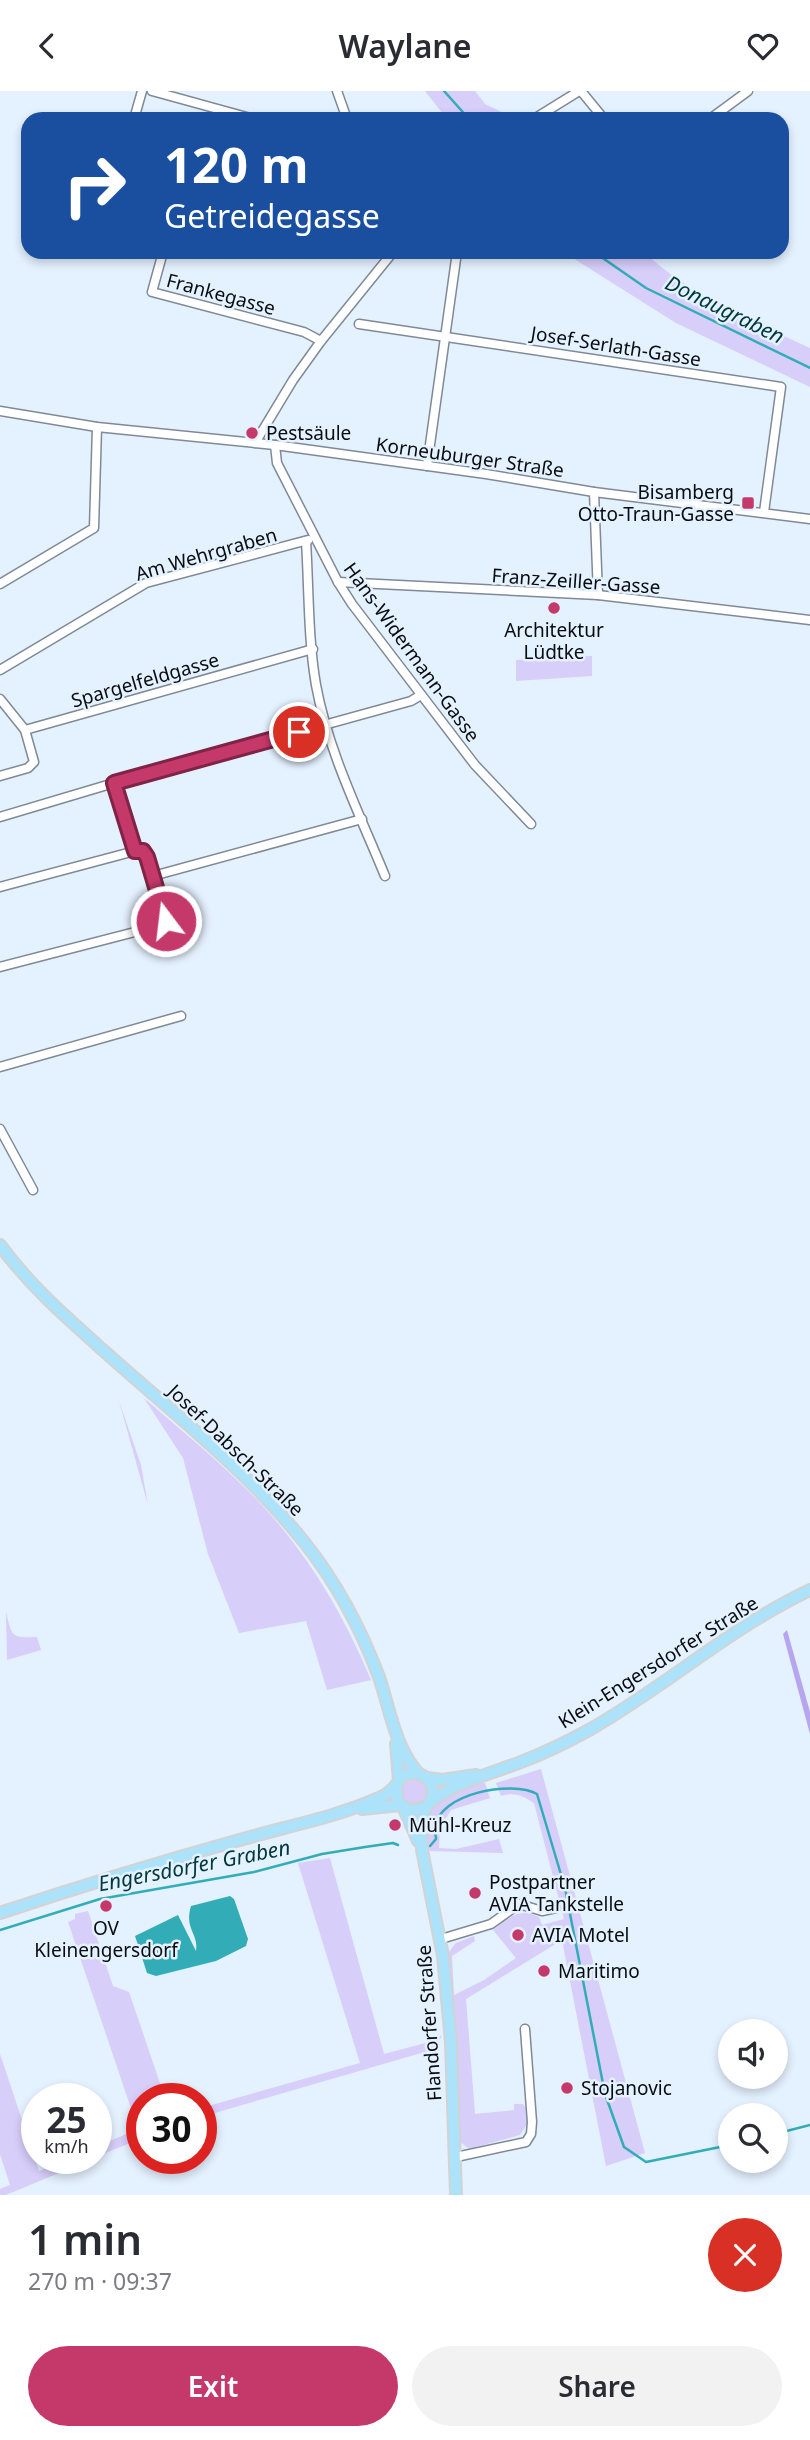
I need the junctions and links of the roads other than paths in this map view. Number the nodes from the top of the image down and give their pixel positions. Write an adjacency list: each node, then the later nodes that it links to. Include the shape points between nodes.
1 (142, 91): 6 (street)
2 (152, 91): 7 (street)
3 (337, 91): 8 (street)
4 (580, 91): 9 (street); 10 (street)
5 (748, 91): 11 (street)
6 (136, 112)
7 (228, 112)
8 (345, 112)
9 (546, 112)
10 (598, 112)
11 (720, 112)
12 (161, 259): 17 (street, Frankegasse, via 152,292 304,332)
13 (387, 259): 17 (street)
14 (456, 259): 16 (street)
15 (359, 324): 16 (street, Josef-Serlath-Gasse)
16 (446, 336): 22 (street); 24 (street, Josef-Serlath-Gasse, via 781,387)
17 (321, 341): 20 (street)
18 (0, 411): 19 (street, Korneuburger Straße)
19 (97, 427): 20 (street, Korneuburger Straße); 28 (street, via 94,528)
20 (255, 443): 21 (street, Korneuburger Straße)
21 (275, 445): 22 (street, Korneuburger Straße); 26 (street, Hans-Widermann-Gasse, via 275,459)
22 (427, 466): 23 (street, Korneuburger Straße)
23 (594, 492): 24 (street, Korneuburger Straße); 29 (street)
24 (764, 513): 25 (street, Korneuburger Straße)
25 (810, 519)
26 (310, 540): 27 (street, Hans-Widermann-Gasse); 31 (street); 32 (street, Am Wehrgraben, via 146,583)
27 (338, 582): 29 (street, Franz-Zeiller-Gasse); 33 (street, Hans-Widermann-Gasse)
28 (0, 584)
29 (598, 595): 30 (street, Franz-Zeiller-Gasse)
30 (810, 620)
31 (313, 649): 35 (street); 36 (street, Spargelfeldgasse)
32 (0, 670)
33 (421, 695): 35 (street); 41 (street, Hans-Widermann-Gasse, via 475,765)
34 (0, 699): 36 (street)
35 (326, 724): 38 (street); 40 (street)
36 (25, 730): 37 (street, via 34,762)
37 (0, 776)
38 (114, 783): 39 (street); 42 (street)
39 (0, 817)
40 (362, 819): 43 (street); 44 (street)
41 (531, 824)
42 (135, 851): 43 (street, via 145,853); 45 (street)
43 (153, 876): 46 (street, via 164,923)
44 (385, 876)
45 (0, 887)
46 (0, 967)
47 (181, 1016): 48 (street)
48 (0, 1067)
49 (0, 1129): 50 (street)
50 (33, 1190)
51 (0, 1245): 53 (main road, Josef-Dabsch-Straße, via 46,1299 249,1482 288,1523 351,1615)
52 (810, 1590): 54 (main road, Klein-Engersdorfer Straße, via 587,1731 537,1756)
53 (392, 1720): 55 (main road, Josef-Dabsch-Straße, via 407,1757); 56 (main road, Josef-Dabsch-Straße)
54 (483, 1775): 55 (main road, Klein-Engersdorfer Straße, via 443,1780); 57 (main road, Klein-Engersdorfer Straße)
55 (423, 1776): 56 (main road, via 408,1775); 57 (main road, via 433,1792)
56 (398, 1784): 58 (main road, via 396,1798); 59 (main road)
57 (428, 1805): 58 (main road, via 415,1811); 60 (main road, Flandorfer Straße, via 421,1822)
58 (402, 1807): 59 (main road); 60 (main road, Flandorfer Straße)
59 (339, 1813): 62 (main road)
60 (422, 1850): 63 (main road, Flandorfer Straße)
61 (556, 1908): 63 (street, via 542,1911 519,1904 491,1924)
62 (0, 1913)
63 (441, 1939): 65 (main road, Flandorfer Straße)
64 (525, 2029): 65 (street, via 531,2134 526,2142)
65 (456, 2157): 66 (main road, Flandorfer Straße)
66 (456, 2195)

